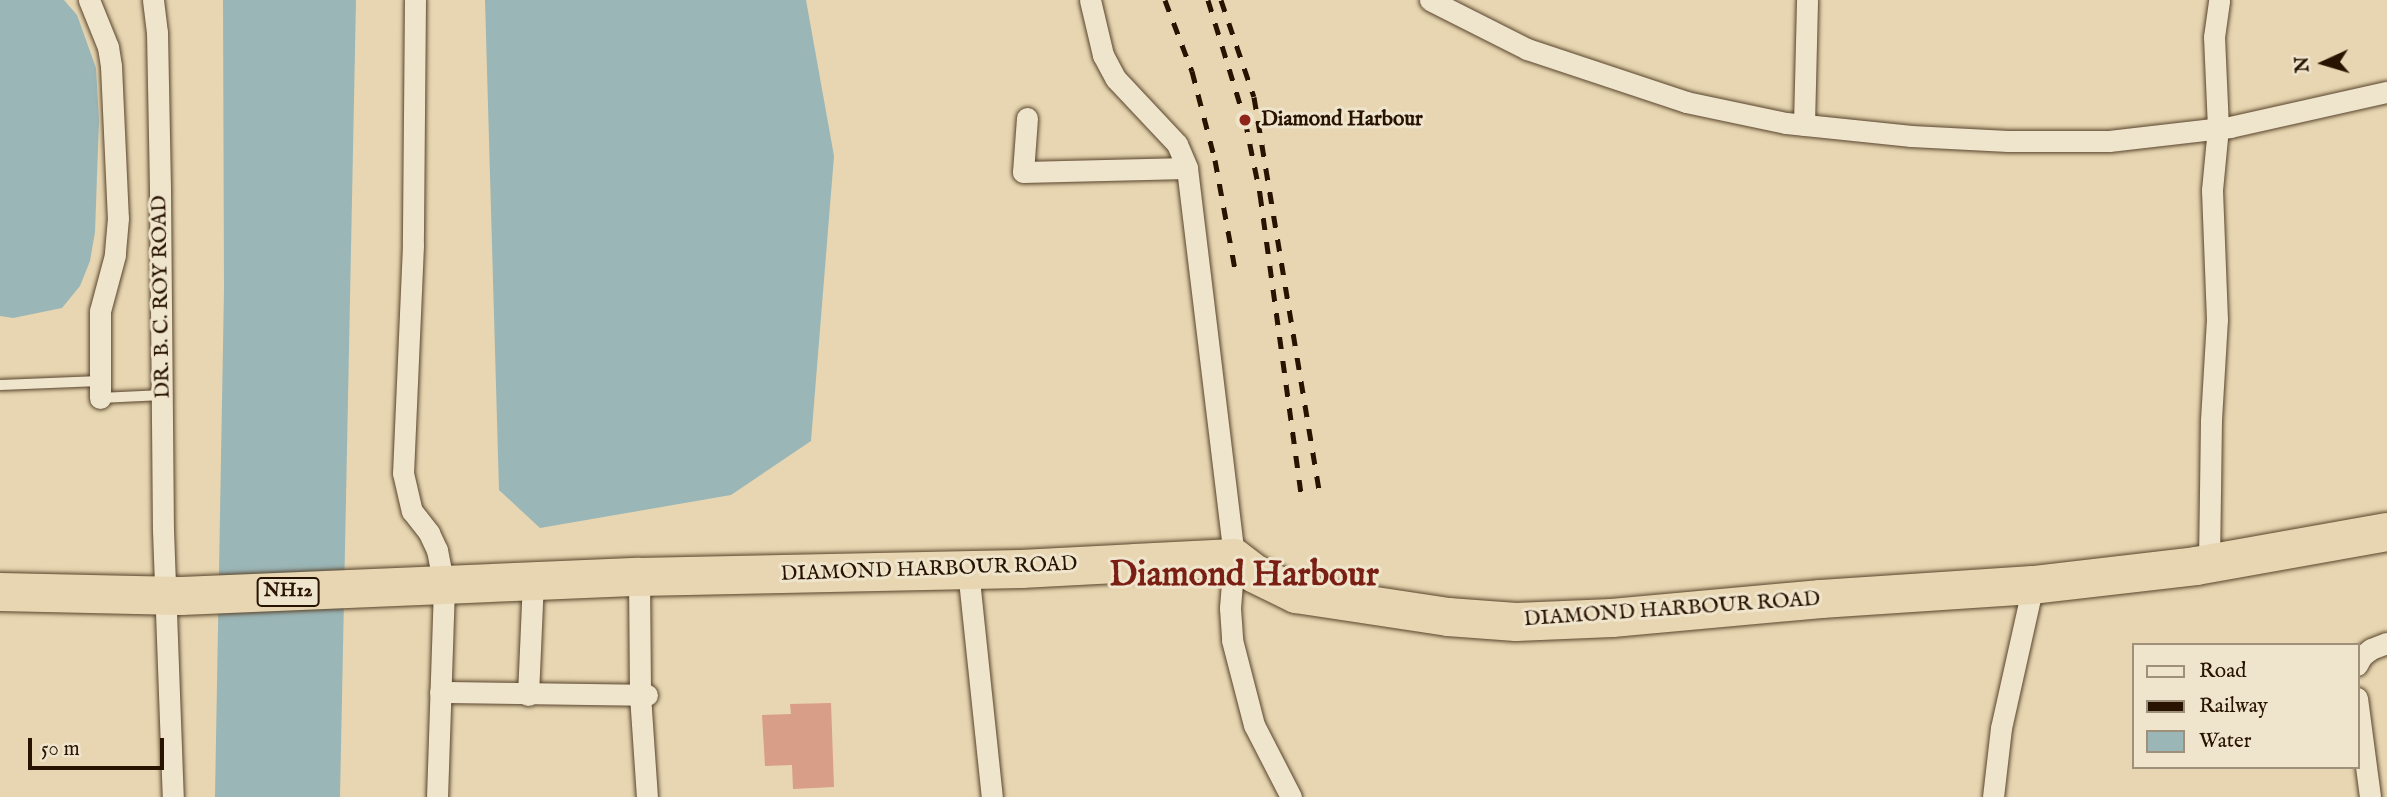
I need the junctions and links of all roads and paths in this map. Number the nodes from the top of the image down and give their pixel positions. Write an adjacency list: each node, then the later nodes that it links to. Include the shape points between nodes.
1 (89, 0): 14 (street, via 111,66 118,218 115,255 100,311)
2 (153, 0): 15 (street, DR. B. C. ROY ROAD)
3 (415, 0): 23 (street, via 413,245 403,473 412,511 437,550)
4 (1090, 0): 12 (street, via 1103,55 1116,79 1177,144)
5 (1430, 0): 10 (street, via 1527,49 1583,70 1686,102)
6 (1807, 0): 10 (street)
7 (2219, 0): 11 (street, via 2214,37)
8 (2387, 92): 11 (street)
9 (1027, 118): 12 (street, via 1023,172)
10 (1804, 125): 11 (street, via 1961,140 2062,142)
11 (2218, 128): 18 (street, via 2212,190 2217,320)
12 (1187, 168): 17 (street)
13 (0, 385): 14 (lane)
14 (100, 389): 15 (lane)
15 (163, 394): 25 (street, DR. B. C. ROY ROAD)
16 (2387, 532): 18 (highway, DIAMOND HARBOUR ROAD)
17 (1234, 558): 19 (highway, DIAMOND HARBOUR ROAD / NH12); 22 (highway, DIAMOND HARBOUR ROAD, via 1296,594 1448,617 1516,622); 36 (street, via 1230,608 1241,680 1254,725)
18 (2209, 563): 22 (highway, DIAMOND HARBOUR ROAD)
19 (968, 570): 20 (highway, DIAMOND HARBOUR ROAD / NH12); 35 (street)
20 (639, 578): 21 (highway, DIAMOND HARBOUR ROAD / NH12); 30 (street)
21 (533, 582): 23 (highway, DIAMOND HARBOUR ROAD / NH12); 29 (street)
22 (2033, 585): 37 (street, via 2001,728)
23 (444, 587): 25 (highway, DIAMOND HARBOUR ROAD / NH12); 28 (street)
24 (0, 592): 25 (highway, DIAMOND HARBOUR ROAD / NH12)
25 (173, 596): 32 (street, DR. B. C. ROY ROAD)
26 (2387, 643): 27 (street, via 2371,649)
27 (2359, 661)
28 (440, 692): 29 (street); 33 (street)
29 (528, 695): 30 (street)
30 (644, 695): 34 (street)
31 (2359, 713): 38 (street)
32 (173, 797)
33 (436, 797)
34 (647, 797)
35 (992, 797)
36 (1291, 797)
37 (1993, 797)
38 (2370, 797)

